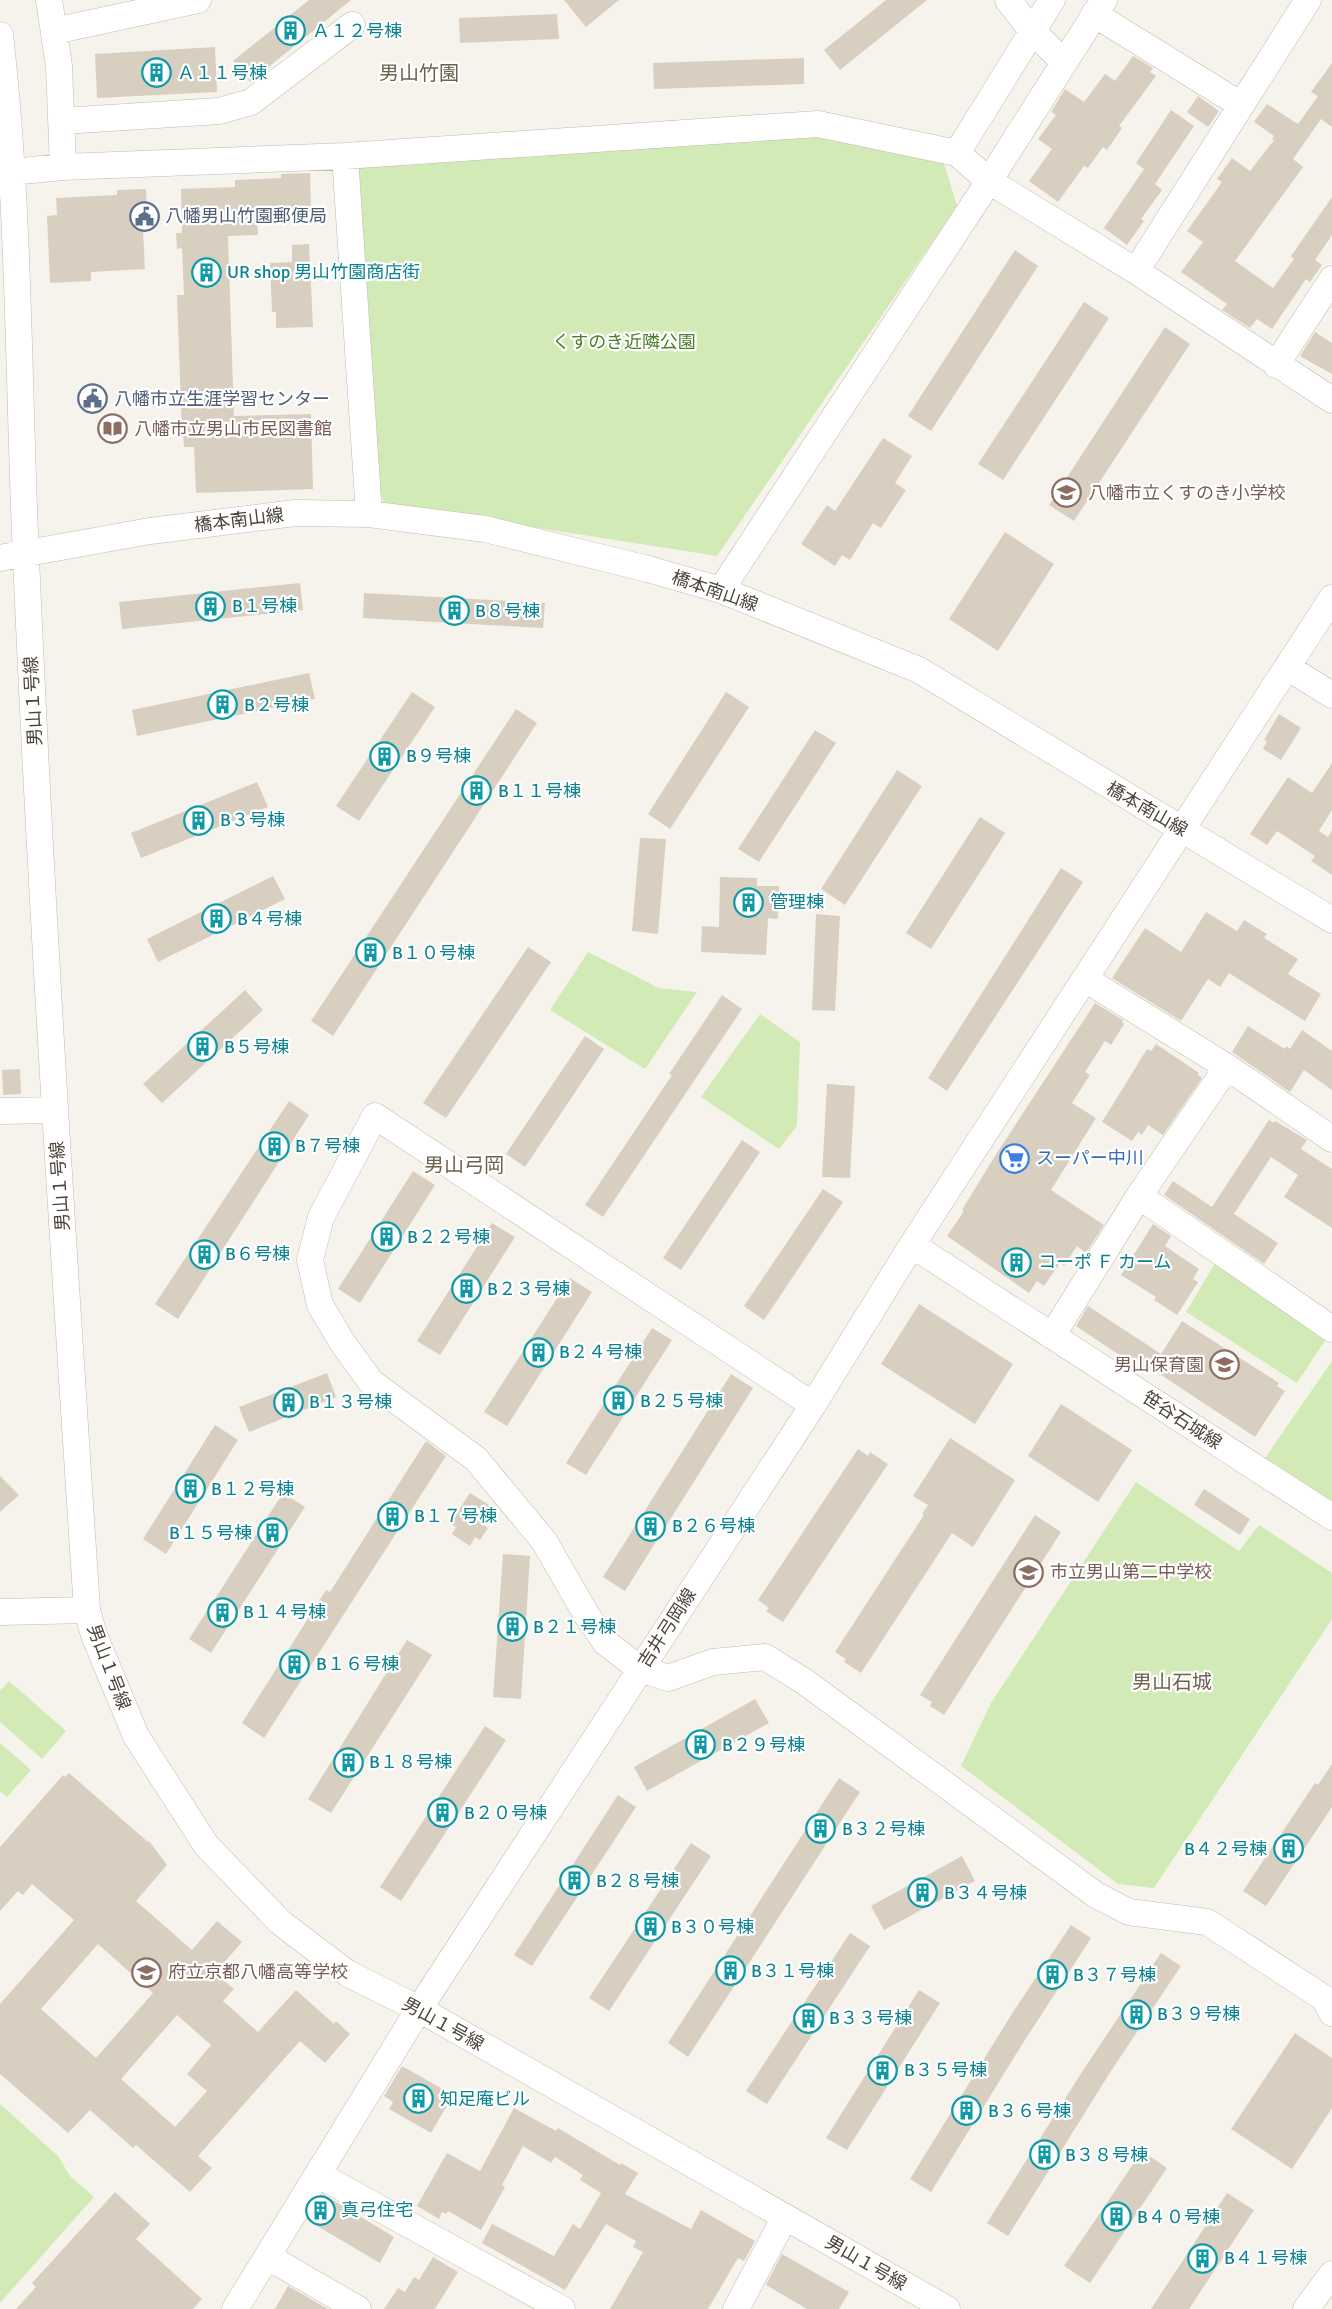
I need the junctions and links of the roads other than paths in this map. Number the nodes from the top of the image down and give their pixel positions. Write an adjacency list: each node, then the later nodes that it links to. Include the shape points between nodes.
1 (49, 0): 8 (street)
2 (198, 0): 8 (street)
3 (1008, 0): 9 (street)
4 (1052, 0): 9 (street)
5 (1308, 0): 12 (street)
6 (1099, 7): 11 (street); 12 (street)
7 (352, 25): 13 (street, via 251,102 219,111)
8 (54, 31): 13 (street)
9 (1033, 32): 11 (street); 14 (street)
10 (0, 35): 17 (street, 男山１号線)
11 (1064, 62): 18 (street)
12 (1242, 105): 19 (street)
13 (62, 121): 16 (street)
14 (957, 153): 15 (street, via 818,124); 18 (street)
15 (345, 156): 16 (street); 23 (street)
16 (63, 167): 17 (street)
17 (6, 173): 24 (street, 男山１号線)
18 (989, 181): 19 (street); 26 (street)
19 (1136, 270): 21 (street)
20 (1332, 279): 21 (street)
21 (1276, 364): 22 (street)
22 (1332, 400)
23 (369, 514): 24 (street, 橋本南山線, via 295,513 150,531); 26 (street, 橋本南山線, via 485,529)
24 (26, 554): 25 (street, 橋本南山線); 34 (street, 男山１号線)
25 (0, 558)
26 (721, 590): 30 (street, 橋本南山線, via 919,670)
27 (1332, 598): 28 (street, 吉井弓岡線)
28 (1287, 667): 29 (street); 30 (street, 吉井弓岡線)
29 (1332, 695)
30 (1181, 829): 31 (street, 橋本南山線); 32 (street, 吉井弓岡線)
31 (1332, 920)
32 (1085, 979): 33 (street); 38 (street, 吉井弓岡線)
33 (1227, 1067): 36 (street); 37 (street)
34 (55, 1110): 35 (street); 43 (street, 男山１号線)
35 (0, 1111)
36 (1332, 1139)
37 (1139, 1197): 39 (street); 40 (street)
38 (912, 1245): 40 (street, 笹谷石城線); 41 (street, 吉井弓岡線)
39 (1332, 1329)
40 (1052, 1336): 42 (street, 笹谷石城線)
41 (813, 1405): 45 (street, 吉井弓岡線); 45 (street, via 375,1116 321,1217 310,1260 320,1305 371,1382 476,1460 544,1541 605,1642)
42 (1332, 1517)
43 (87, 1610): 44 (street); 46 (street, 男山１号線, via 136,1736 206,1845 289,1929 346,1973)
44 (4, 1618)
45 (640, 1669): 46 (street, 吉井弓岡線); 47 (street, via 668,1678 713,1662 765,1657 805,1682 1096,1895 1129,1912 1207,1922 1324,1998)
46 (419, 2009): 48 (street, 吉井弓岡線); 49 (street, 男山１号線)
47 (1332, 2013)
48 (319, 2175): 50 (street, 吉井弓岡線); 54 (street)
49 (785, 2217): 55 (street); 56 (street, 男山１号線)
50 (268, 2257): 52 (street, 吉井弓岡線); 53 (street)
51 (1332, 2274): 57 (street)
52 (235, 2309)
53 (358, 2309)
54 (562, 2309)
55 (736, 2309)
56 (947, 2309)
57 (1306, 2309)

